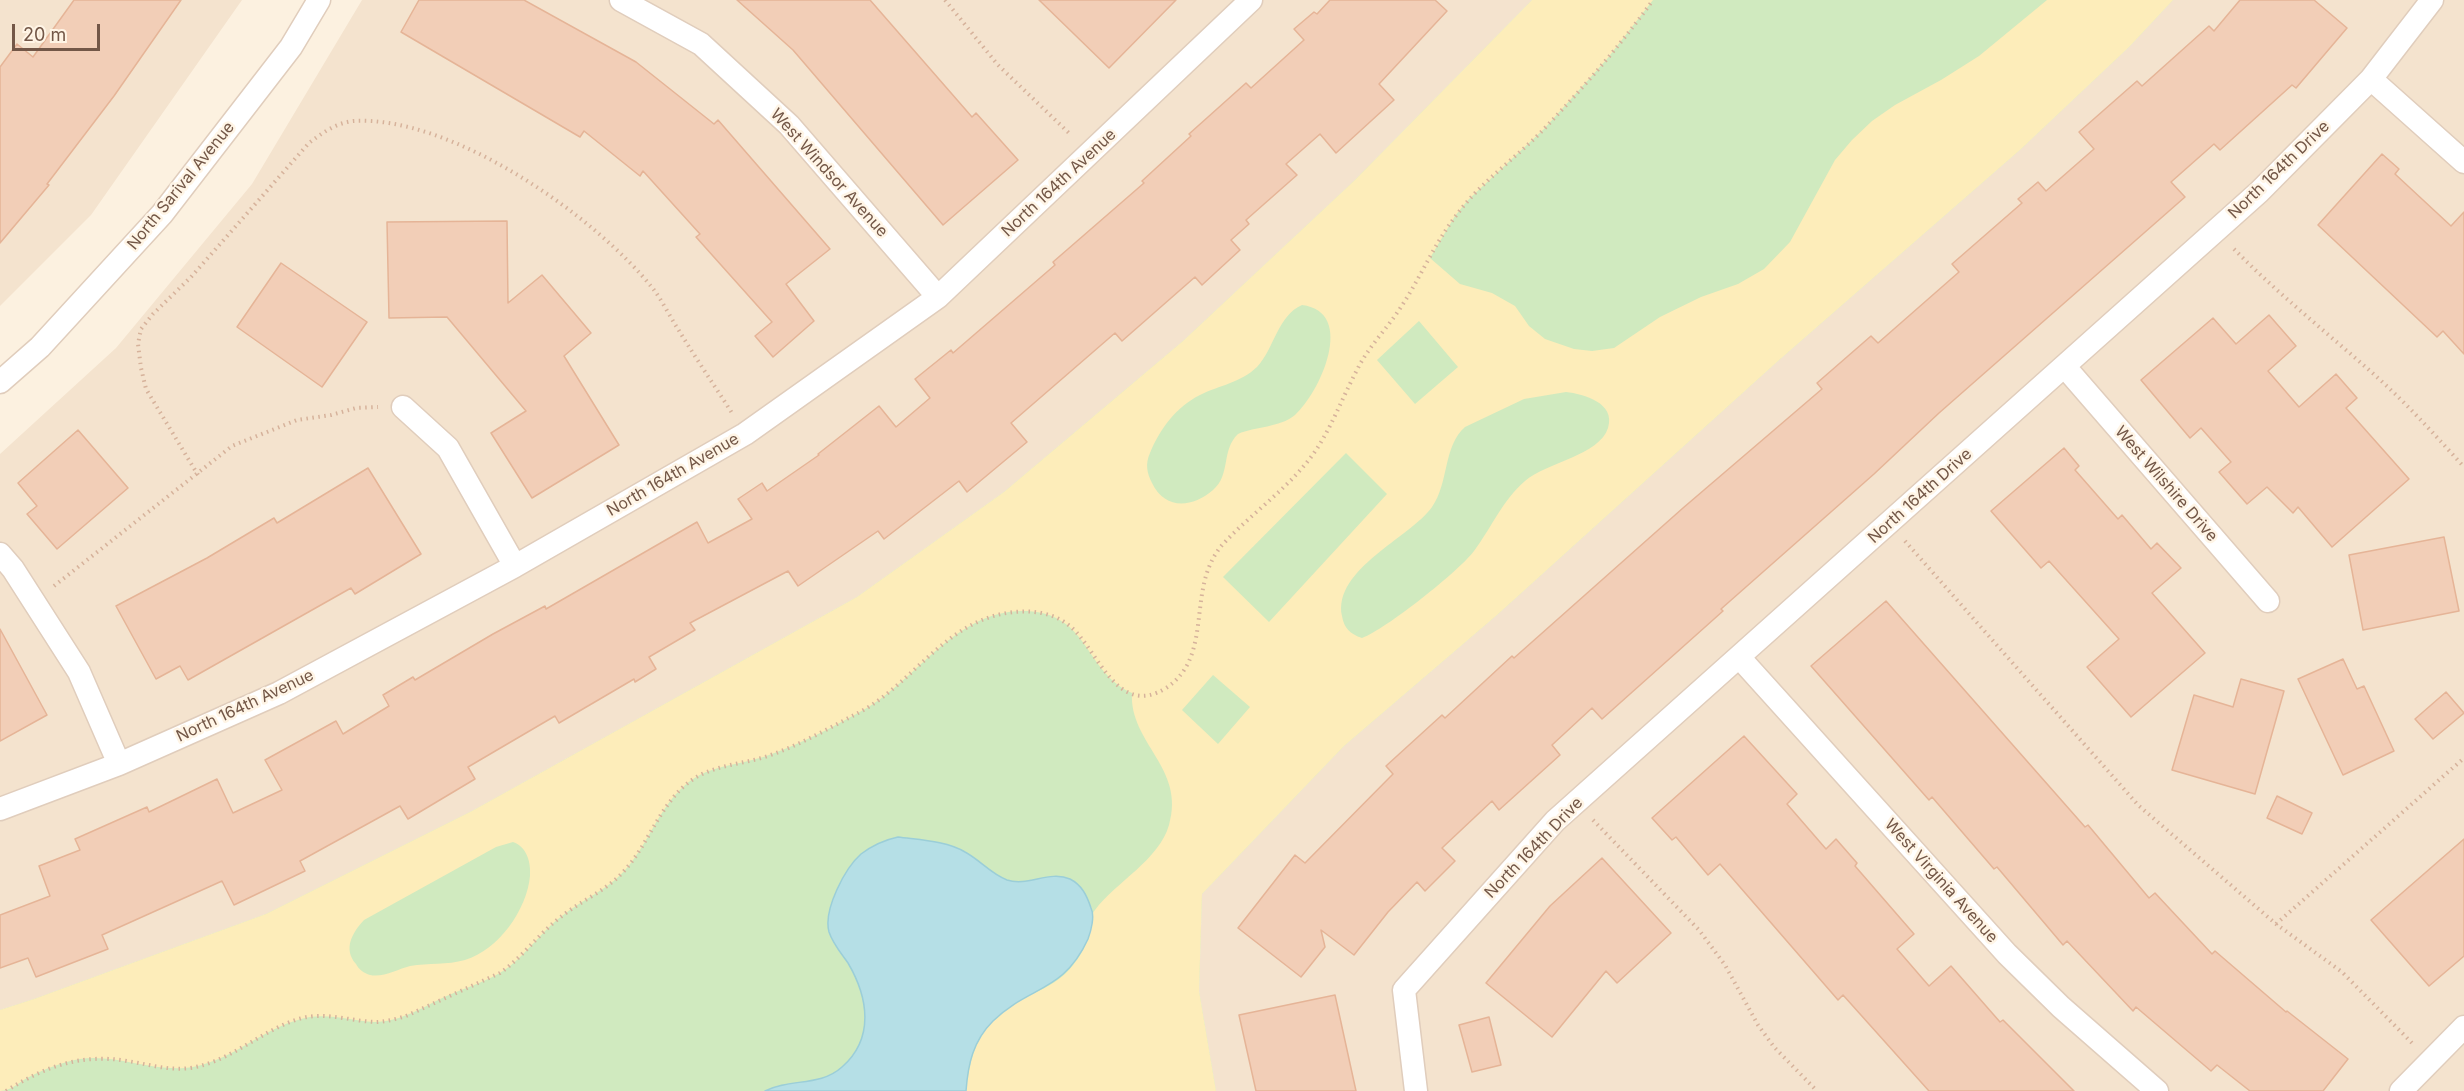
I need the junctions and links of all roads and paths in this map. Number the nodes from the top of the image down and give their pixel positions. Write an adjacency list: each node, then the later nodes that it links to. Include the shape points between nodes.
1 (319, 0): 13 (street, North Sarival Avenue, via 291,47 162,214 40,347)
2 (621, 0): 11 (street, West Windsor Avenue, via 701,44 789,125)
3 (945, 0): 8 (path, via 998,65)
4 (1653, 0): 31 (path, via 1544,129 1455,216 1402,305 1359,366 1327,434 1311,457 1213,557 1202,587 1191,657 1184,671 1164,690 1140,695 1122,689 1103,672 1081,637 1061,620 1025,611 985,619 948,640 899,686 861,711 769,756 698,775 668,804 626,870 561,916 500,973 391,1020 304,1018 224,1056 173,1069 124,1060 80,1059 28,1077)
5 (2432, 0): 7 (street, North 164th Drive)
6 (1242, 3): 8 (street, North 164th Avenue)
7 (2371, 79): 9 (street); 10 (street, North 164th Drive)
8 (1090, 154): 11 (street, North 164th Avenue)
9 (2464, 162)
10 (2216, 230): 12 (street, North 164th Drive); 16 (path, via 2289,302 2418,416)
11 (938, 297): 15 (street, North 164th Avenue)
12 (2065, 367): 18 (street, North 164th Drive); 22 (street, West Wilshire Drive)
13 (0, 382)
14 (403, 406): 17 (path, via 356,408 297,420 232,446); 20 (street, via 448,448)
15 (745, 434): 17 (path, via 654,291 626,260 559,201 507,168 442,138 393,124 351,121 326,129 309,142 141,328 140,356 146,388); 20 (street, North 164th Avenue)
16 (2464, 467)
17 (198, 475): 21 (path)
18 (1889, 523): 23 (street, North 164th Drive); 28 (path, via 2138,805)
19 (0, 554): 21 (street)
20 (515, 566): 25 (street, North 164th Avenue, via 279,693)
21 (34, 601): 25 (street, via 79,672)
22 (2268, 601)
23 (1739, 657): 26 (street, North 164th Drive); 34 (street, West Virginia Avenue, via 2007,954)
24 (2464, 758): 28 (path)
25 (119, 764): 27 (street, North 164th Avenue)
26 (1577, 801): 32 (street, North 164th Drive, via 1404,990); 33 (path, via 1700,930 1725,965 1758,1025)
27 (0, 809)
28 (2276, 924): 30 (path, via 2342,972)
29 (2464, 1027): 30 (street)
30 (2429, 1060): 35 (street)
31 (6, 1091)
32 (1416, 1091)
33 (1817, 1091)
34 (2157, 1091)
35 (2400, 1091)

